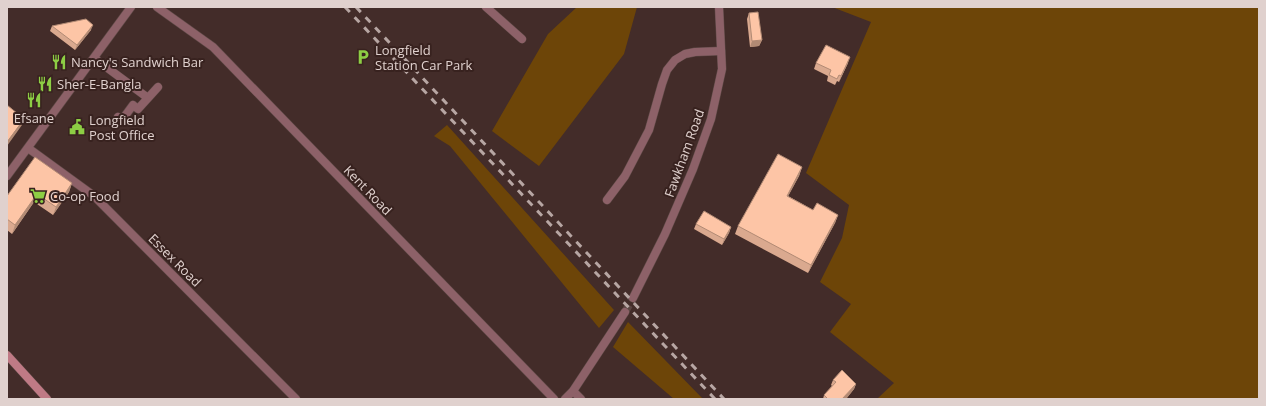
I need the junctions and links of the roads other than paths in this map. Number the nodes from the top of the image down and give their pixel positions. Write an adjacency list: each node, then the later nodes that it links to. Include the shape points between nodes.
1 (131, 7): 7 (street)
2 (157, 7): 20 (street, Kent Road, via 213,47)
3 (486, 7): 5 (street)
4 (719, 7): 6 (street, Fawkham Road)
5 (522, 39)
6 (721, 51): 13 (street, via 695,52 675,60 662,84 649,130 625,176); 14 (street, Fawkham Road, via 722,69 711,119 665,234)
7 (94, 58): 9 (street); 11 (street)
8 (158, 87): 9 (street)
9 (148, 98): 10 (street, via 138,109 133,105 122,120)
10 (118, 117)
11 (28, 148): 12 (street); 19 (street, Essex Road, via 94,196)
12 (7, 176)
13 (607, 200)
14 (633, 298)
15 (624, 312): 17 (street)
16 (7, 355): 18 (main road)
17 (573, 391): 21 (street); 22 (street)
18 (47, 399)
19 (296, 399)
20 (554, 399)
21 (565, 399)
22 (581, 399)

